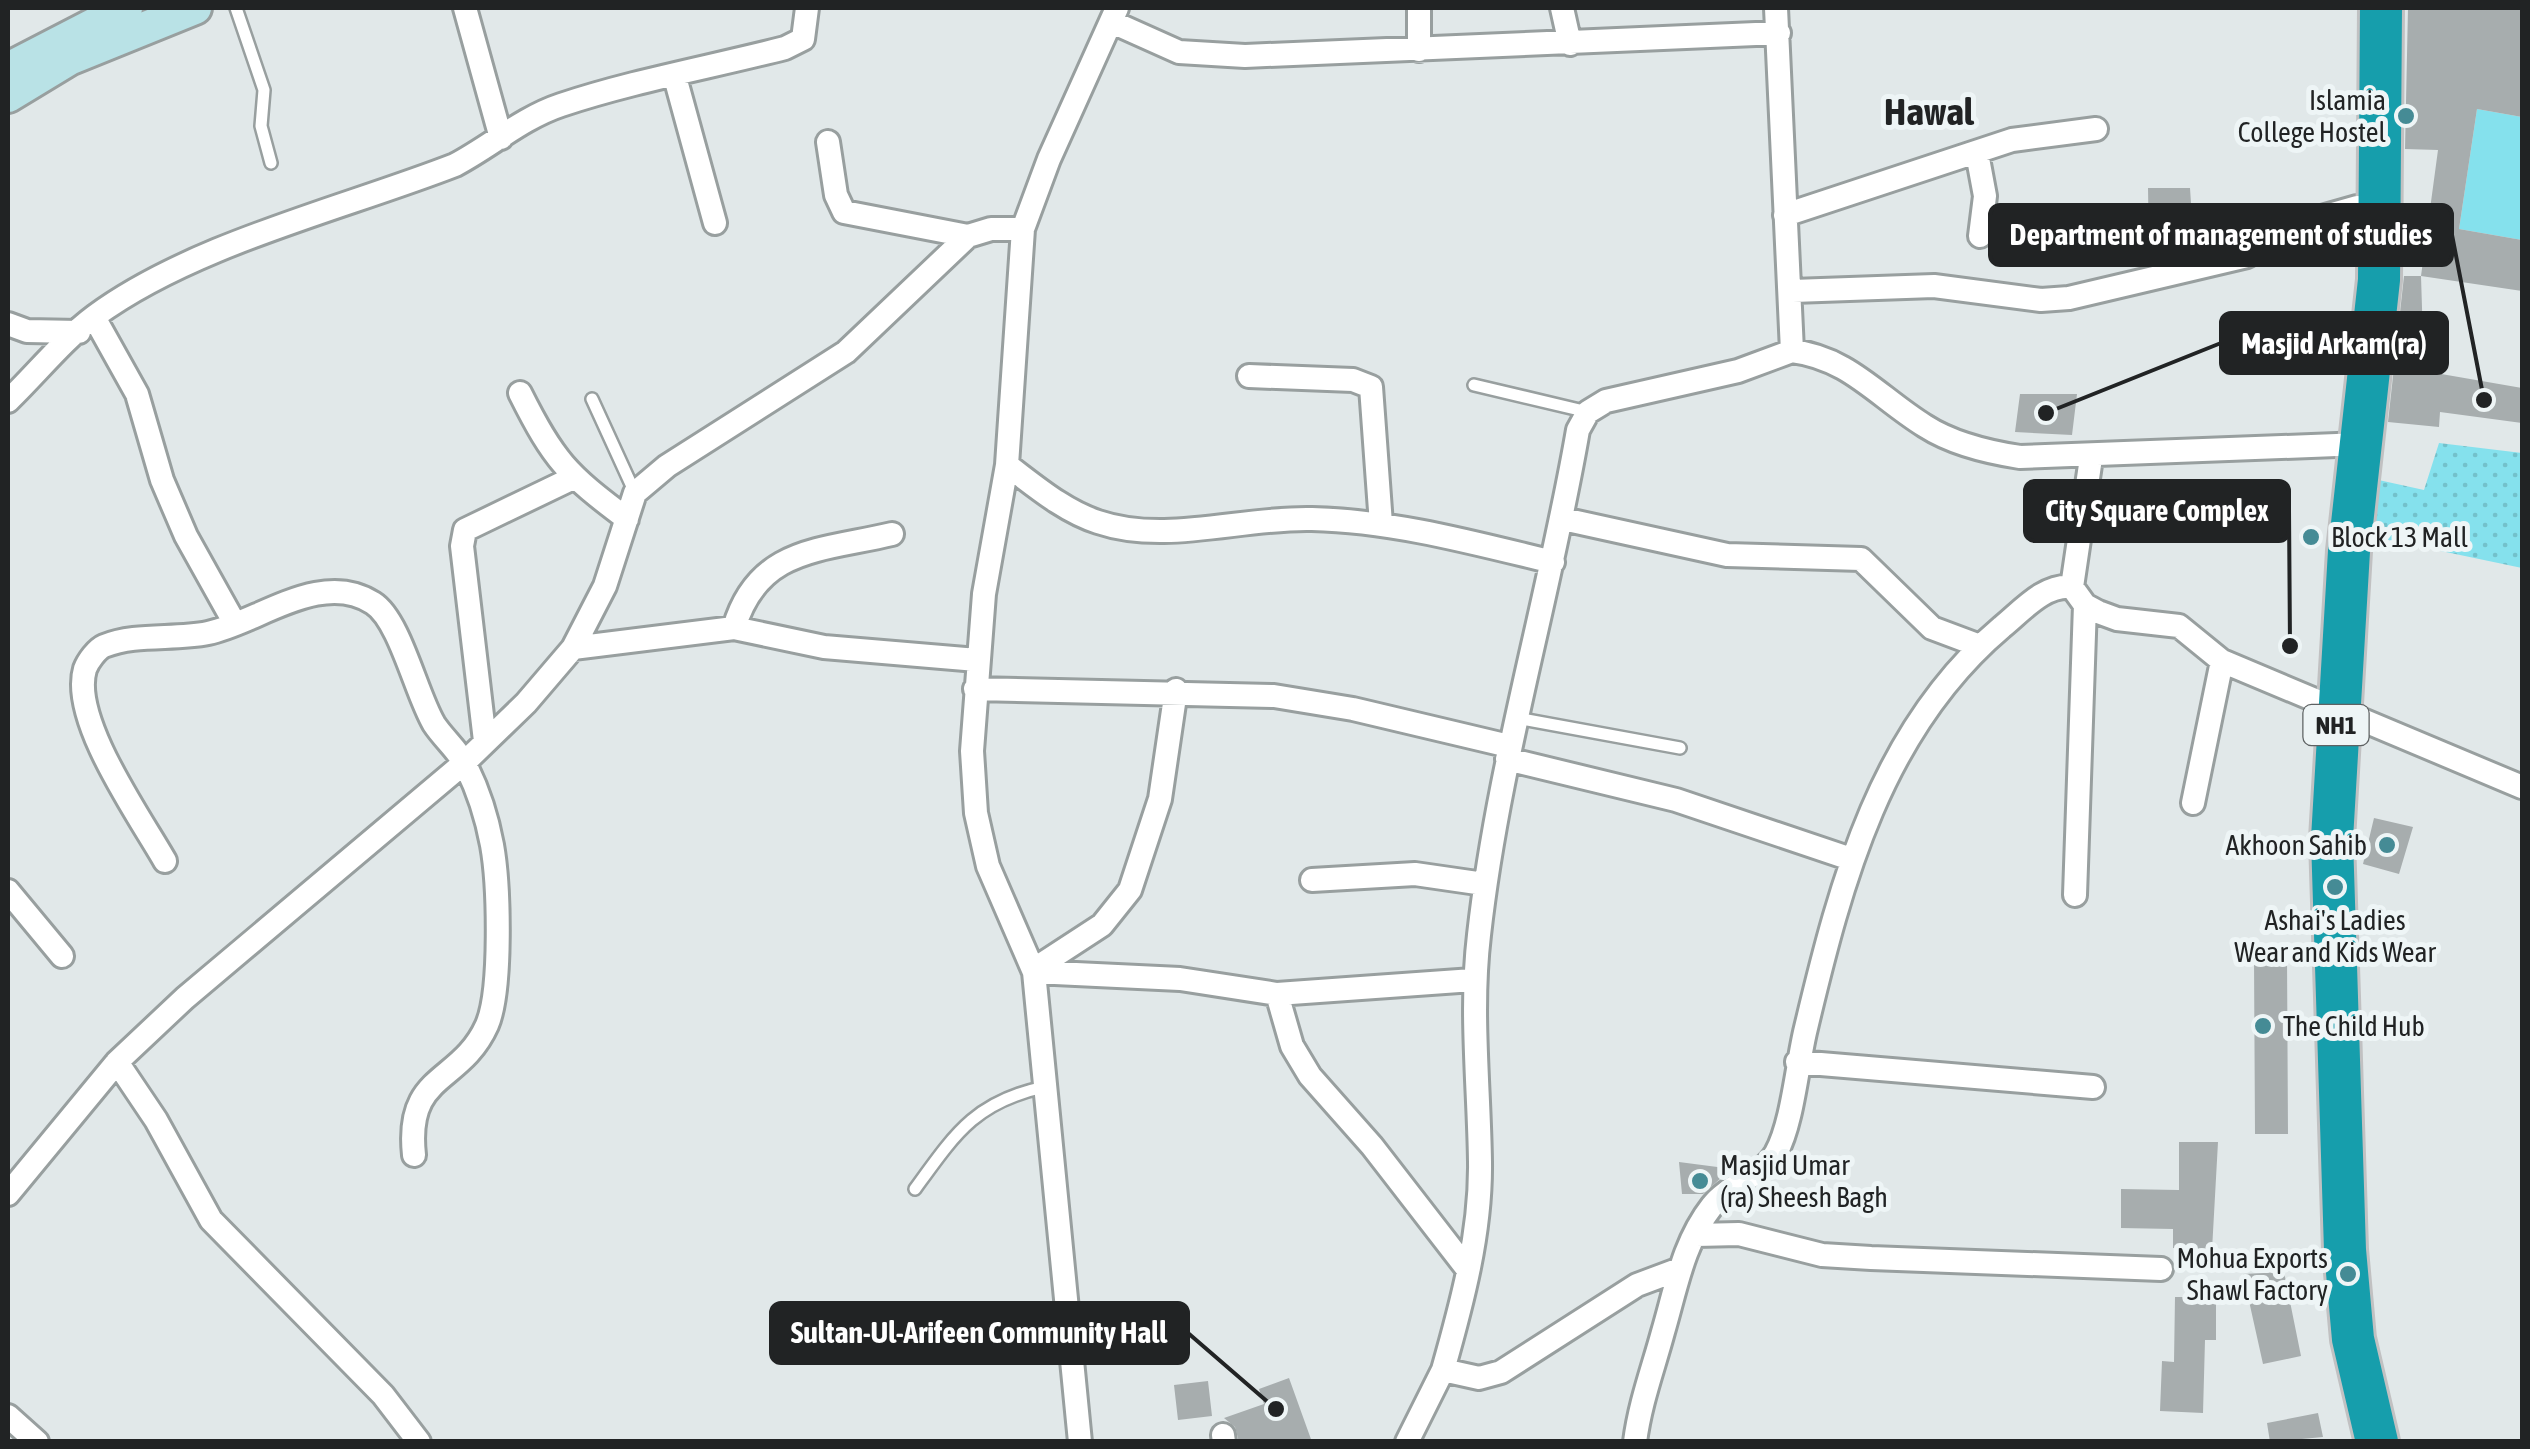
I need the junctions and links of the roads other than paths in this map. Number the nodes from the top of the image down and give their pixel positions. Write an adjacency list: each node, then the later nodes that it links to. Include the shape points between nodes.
1 (126, 8): 15 (main road)
2 (195, 8): 17 (main road, via 110,39)
3 (236, 8): 22 (lane, via 264,90 261,126)
4 (465, 8): 19 (street)
5 (807, 8): 16 (street, via 803,39)
6 (1419, 8): 14 (street)
7 (1562, 8): 13 (street)
8 (1776, 8): 12 (street)
9 (2356, 8): 23 (highway, NH1)
10 (2381, 8): 39 (highway, NH1, via 2379,280)
11 (1114, 15): 14 (street, via 1179,52); 26 (street)
12 (1778, 33): 13 (street); 24 (street)
13 (1570, 44): 14 (street)
14 (1419, 50)
15 (8, 70)
16 (675, 77): 19 (street, via 560,105); 25 (street)
17 (8, 96)
18 (2096, 129): 21 (street, via 2028,135)
19 (502, 138): 31 (street, via 440,171 200,259)
20 (828, 142): 27 (street, via 844,212)
21 (1977, 153): 24 (street); 28 (street, via 1985,196)
22 (272, 163)
23 (2357, 207): 29 (street, via 2297,224 2246,256 2068,298 1934,286); 39 (highway, NH1)
24 (1785, 215): 29 (street)
25 (715, 223)
26 (1024, 229): 27 (street); 41 (street)
27 (968, 236): 43 (street, via 846,352 667,466)
28 (1980, 236)
29 (1792, 291): 32 (street)
30 (8, 324): 31 (street, via 27,331)
31 (86, 324): 37 (street); 50 (street, via 137,394 162,480)
32 (1792, 351): 38 (street, via 1738,371 1606,401); 40 (street, via 1850,369 1917,421 1957,442 2020,457)
33 (1249, 376): 46 (street, via 1353,380 1371,387)
34 (1474, 385): 38 (lane)
35 (520, 393): 42 (street, via 548,451)
36 (592, 399): 43 (lane)
37 (8, 401)
38 (1588, 412): 45 (street, via 1578,430)
39 (2349, 445): 40 (street); 58 (highway, NH1)
40 (2091, 458): 49 (street)
41 (1007, 465): 46 (street, via 1058,502 1128,530 1309,518); 54 (street)
42 (573, 478): 44 (street); 60 (street, via 465,530)
43 (635, 494): 44 (street)
44 (627, 519): 53 (street, via 605,586)
45 (1563, 519): 48 (street); 52 (street, via 1727,555 1861,559 1932,628)
46 (1382, 524): 48 (street)
47 (892, 534): 51 (street, via 776,565 743,598)
48 (1554, 562): 59 (street)
49 (2078, 596): 52 (street, via 2042,594); 55 (street, via 2117,620 2179,626); 71 (street)
50 (234, 622): 63 (street, via 320,595 374,603 434,724); 67 (street, via 184,638 126,639 98,648 85,670 97,740)
51 (734, 628): 53 (street); 54 (street, via 824,647)
52 (1980, 646): 66 (street, via 1905,741)
53 (573, 648): 60 (street)
54 (977, 660): 56 (street)
55 (2222, 661): 58 (street); 65 (street)
56 (975, 690): 57 (street); 73 (street, via 976,813 988,866)
57 (1176, 690): 62 (street, via 1353,708); 73 (street, via 1160,799 1122,906)
58 (2324, 705): 64 (street); 88 (highway, NH1)
59 (1516, 718): 61 (lane); 62 (street)
60 (485, 741): 63 (street)
61 (1680, 748)
62 (1508, 752): 66 (street); 69 (street)
63 (464, 763): 76 (street, via 233,953); 80 (street, via 492,846 494,995 474,1045 418,1102 411,1127)
64 (2522, 786)
65 (2193, 802)
66 (1851, 858): 77 (street)
67 (164, 861)
68 (1312, 880): 69 (street, via 1416,874)
69 (1484, 884): 74 (street)
70 (8, 891): 72 (street)
71 (2075, 895)
72 (62, 956)
73 (1033, 971): 75 (street, via 1180,979); 78 (street)
74 (1474, 980): 75 (street); 85 (street, via 1480,1163)
75 (1277, 994): 85 (street, via 1292,1046 1310,1076)
76 (117, 1062): 82 (street); 91 (street, via 210,1220 382,1394)
77 (1798, 1062): 79 (street); 83 (street, via 1775,1155 1712,1206)
78 (1044, 1086): 81 (lane, via 1014,1093 972,1118); 92 (street)
79 (2093, 1086)
80 (414, 1155)
81 (915, 1189)
82 (8, 1194)
83 (1696, 1235): 84 (street, via 1739,1234 1854,1257); 86 (street)
84 (2161, 1269)
85 (1468, 1270): 87 (street)
86 (1677, 1270): 87 (street, via 1637,1285 1502,1372 1479,1378); 94 (street)
87 (1443, 1370): 93 (street)
88 (2352, 1387): 95 (highway, NH1); 96 (highway, NH1)
89 (8, 1416): 90 (street)
90 (37, 1442)
91 (420, 1442)
92 (1080, 1442)
93 (1406, 1442)
94 (1635, 1442)
95 (2352, 1442)
96 (2377, 1442)

